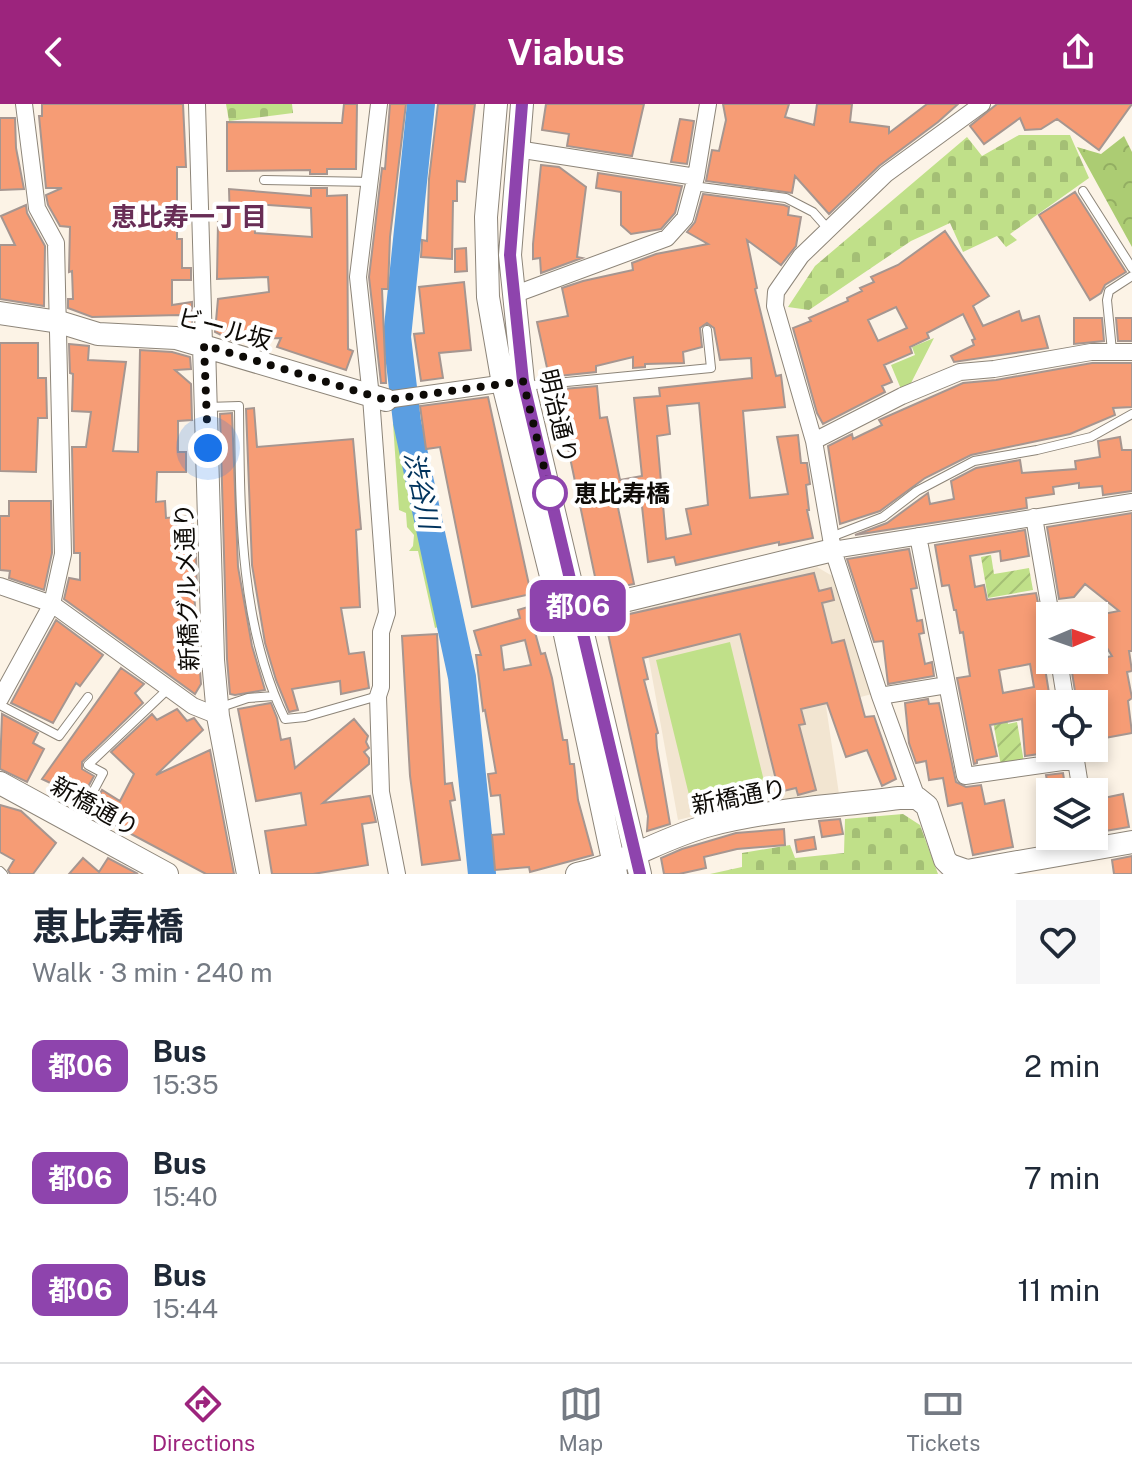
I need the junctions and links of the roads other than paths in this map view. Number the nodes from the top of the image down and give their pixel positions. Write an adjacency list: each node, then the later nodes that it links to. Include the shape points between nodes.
1 (24, 104): 18 (street, via 37,208 56,243)
2 (197, 104): 20 (street, 新橋グルメ通り)
3 (379, 104): 10 (street)
4 (496, 104): 23 (street, 明治通り, via 487,202 488,297)
5 (522, 104): 8 (street, 明治通り)
6 (708, 104): 11 (street)
7 (982, 104): 13 (street, via 886,174)
8 (517, 149): 11 (street); 16 (street, 明治通り, via 510,255)
9 (264, 180): 10 (lane)
10 (371, 182): 24 (street, via 358,277)
11 (694, 182): 13 (lane, via 786,198 813,212); 16 (street, via 685,218 667,238)
12 (1083, 191): 14 (lane)
13 (829, 231): 27 (street, via 801,256 776,292 775,306)
14 (1132, 268)
15 (1132, 276): 21 (lane, via 1109,291)
16 (513, 295): 23 (street, 明治通り)
17 (0, 313): 18 (street, ビール坂)
18 (59, 322): 20 (street, ビール坂, via 98,334 176,338); 34 (street, via 63,554)
19 (707, 330): 23 (lane, via 711,368)
20 (204, 345): 24 (street, ビール坂); 25 (street, 新橋グルメ通り)
21 (1112, 352): 22 (street); 27 (street, via 960,372)
22 (1132, 352)
23 (517, 384): 24 (street); 35 (street, 明治通り)
24 (379, 399): 39 (street, via 387,613)
25 (206, 407): 38 (lane, via 239,406 245,556); 43 (street, 新橋グルメ通り)
26 (1132, 414): 31 (lane, via 1091,437 974,461)
27 (814, 441): 31 (street)
28 (1132, 502): 29 (street)
29 (1034, 517): 30 (street); 33 (street)
30 (918, 536): 31 (street); 36 (street)
31 (832, 544): 35 (street); 40 (street)
32 (0, 586): 34 (street)
33 (1049, 602)
34 (52, 604): 37 (street); 42 (street)
35 (570, 614): 51 (street, 明治通り); 52 (street, 明治通り)
36 (947, 685): 40 (street); 44 (street, via 965,776)
37 (169, 688): 43 (street, via 193,706); 47 (lane, via 88,765 103,773)
38 (274, 696): 39 (lane, via 285,719); 43 (lane, via 248,698)
39 (378, 696): 56 (street, via 381,792)
40 (880, 696): 46 (street)
41 (88, 697): 42 (lane, via 59,736)
42 (2, 698)
43 (218, 712): 55 (street, 新橋グルメ通り)
44 (1036, 762)
45 (0, 783): 47 (street, 新橋通り)
46 (917, 798): 51 (street, 新橋通り, via 741,818 683,833); 53 (street, via 927,806)
47 (75, 826): 54 (street, 新橋通り)
48 (1132, 842): 49 (street)
49 (1108, 843)
50 (1062, 850): 53 (street, via 976,871)
51 (637, 864): 52 (street, 新橋通り)
52 (615, 869): 57 (street, 新橋通り)
53 (949, 870)
54 (167, 874)
55 (248, 874)
56 (397, 874)
57 (577, 874)

